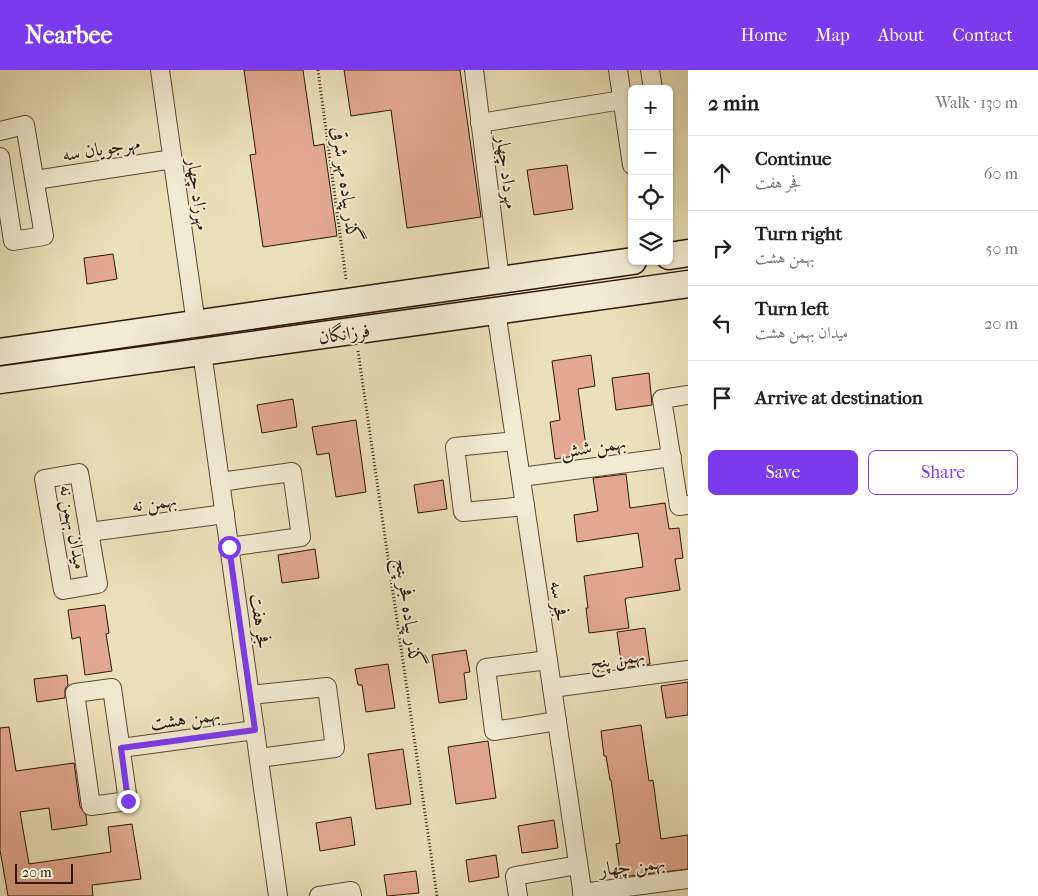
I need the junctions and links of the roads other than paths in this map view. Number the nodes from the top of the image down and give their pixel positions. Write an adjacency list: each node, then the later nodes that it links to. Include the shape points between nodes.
1 (160, 70): 11 (street, مهرزاد چهار)
2 (474, 70): 7 (street, مهرداد چهار)
3 (618, 70): 6 (street)
4 (650, 70): 5 (street)
5 (652, 85)
6 (622, 100): 7 (street); 9 (street)
7 (480, 122): 16 (street, مهرداد چهار)
8 (0, 131): 12 (street, via 25,125)
9 (628, 139)
10 (0, 157): 12 (street, via 13,241 44,236)
11 (173, 159): 12 (street, مهرجویان سه); 19 (street, مهرزاد چهار)
12 (35, 180)
13 (688, 253): 14 (street)
14 (673, 255)
15 (628, 262): 16 (street, فرزانگان)
16 (500, 280): 19 (street, فرزانگان)
17 (688, 284): 18 (street, فرزانگان)
18 (496, 311): 21 (street, فرزانگان); 24 (street, فجر سه)
19 (196, 324): 20 (street, فرزانگان)
20 (0, 352)
21 (202, 352): 22 (street, فرزانگان); 27 (street, فجر هفت)
22 (0, 380)
23 (688, 395): 25 (street, via 662,399)
24 (515, 441): 26 (street, فجر سه); 29 (street, via 455,447 464,512)
25 (672, 457): 26 (street, بهمن شش); 28 (street, via 679,506)
26 (520, 477): 29 (street, فجر سه)
27 (220, 482): 30 (street, فجر هفت); 32 (street, via 292,472 301,538)
28 (688, 505)
29 (525, 506): 33 (street, فجر سه)
30 (225, 514): 31 (street, بهمن نه); 32 (street, فجر هفت)
31 (89, 532): 31 (street, میدان بهمن نه, via 98,584 63,590 44,479 79,473)
32 (229, 547): 36 (street, فجر هفت)
33 (548, 660): 35 (street, فجر سه); 37 (street, via 486,668 494,731)
34 (688, 670): 35 (street, بهمن پنج)
35 (552, 688): 37 (street, فجر سه)
36 (250, 695): 38 (street, فجر هفت); 40 (street, via 327,687 335,748)
37 (557, 720): 41 (street, فجر سه)
38 (255, 730): 39 (street, بهمن هشت); 40 (street, فجر هفت)
39 (121, 748): 39 (street, via 128,801 91,806 75,694 112,688)
40 (259, 758): 44 (street, فجر هفت)
41 (578, 866): 43 (street, فجر سه); 47 (street, via 515,876)
42 (688, 879): 43 (street, بهمن چهار)
43 (583, 894)
44 (278, 896)
45 (319, 896): 46 (street, via 351,891)
46 (352, 896)
47 (518, 896)

